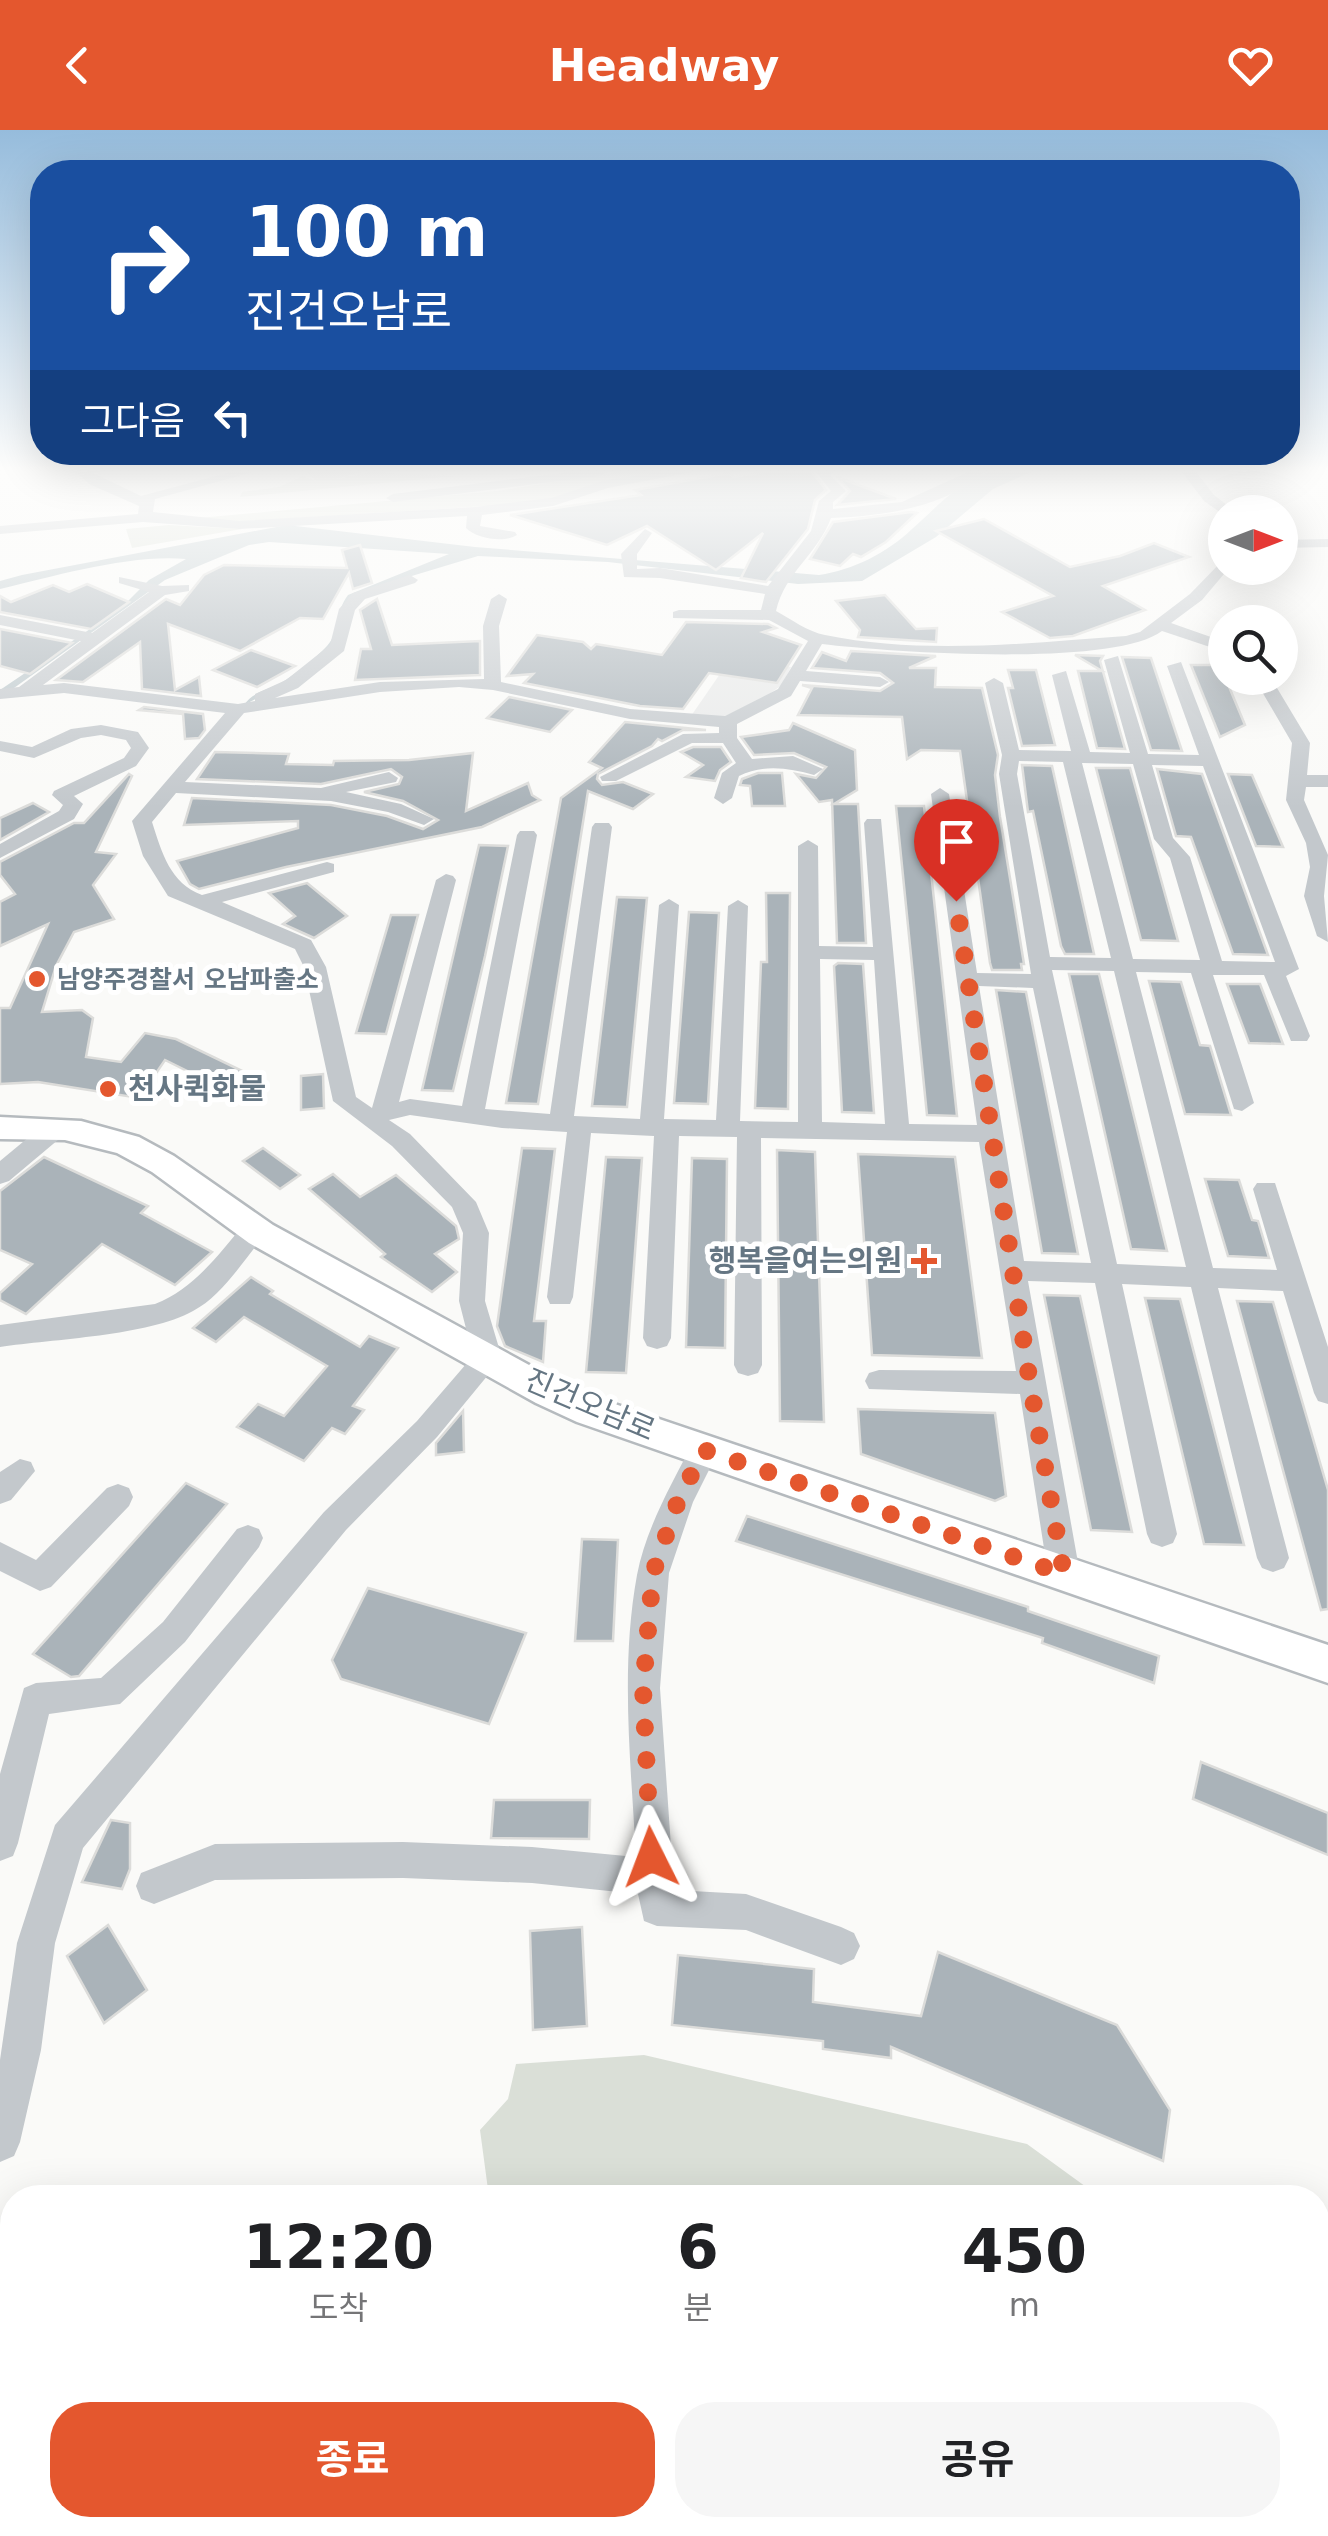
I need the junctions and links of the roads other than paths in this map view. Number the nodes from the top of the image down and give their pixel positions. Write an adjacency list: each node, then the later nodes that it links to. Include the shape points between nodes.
1 (139, 584): 8 (street)
2 (396, 584): 27 (street, via 359,596 348,609 338,646 292,684)
3 (736, 584): 7 (street)
4 (777, 584): 7 (street)
5 (1207, 584): 13 (street)
6 (184, 588): 8 (street)
7 (774, 590): 11 (street)
8 (161, 591): 14 (street)
9 (498, 600): 23 (street, via 491,626)
10 (679, 616): 11 (street)
11 (772, 616): 15 (street)
12 (0, 620): 14 (street)
13 (1160, 625): 15 (street, via 1128,641 1066,648 943,650); 16 (street)
14 (94, 639): 24 (street)
15 (817, 639): 19 (street)
16 (1208, 641)
17 (1112, 660): 32 (street)
18 (1176, 666): 33 (street)
19 (798, 675): 21 (street); 28 (street, via 785,692)
20 (1060, 675): 31 (street)
21 (880, 682)
22 (994, 682): 30 (street)
23 (493, 685): 27 (street, via 380,687); 28 (street)
24 (24, 690): 25 (street); 27 (street, via 64,688)
25 (0, 694)
26 (1273, 695): 38 (street, via 1301,743)
27 (243, 708): 40 (street)
28 (728, 730): 34 (street); 36 (street, via 689,738)
29 (0, 746): 49 (street, via 34,752 100,730 132,736 140,748 130,762 61,794 73,804 67,815)
30 (1011, 755): 31 (street); 61 (street, via 1008,774)
31 (1076, 757): 32 (street); 58 (street)
32 (1141, 759): 33 (street); 59 (street, via 1164,839 1180,857)
33 (1210, 761): 60 (street, via 1288,970)
34 (747, 765): 35 (street, via 792,762); 43 (street, via 731,773)
35 (814, 769)
36 (609, 777)
37 (389, 778): 41 (street)
38 (1294, 781): 39 (street); 55 (street, via 1294,800 1316,843 1314,896)
39 (1328, 781)
40 (170, 787): 41 (street); 52 (street, via 142,821 175,892)
41 (299, 793): 44 (street)
42 (940, 794): 62 (street)
43 (723, 798)
44 (424, 819)
45 (874, 823): 57 (street)
46 (602, 826): 67 (street)
47 (527, 835): 66 (street)
48 (808, 846): 56 (street)
49 (0, 852)
50 (327, 868): 52 (street)
51 (446, 880): 65 (street)
52 (200, 902): 65 (street, via 304,945 315,967 345,1101)
53 (669, 905): 70 (street)
54 (738, 906): 71 (street)
55 (1328, 936)
56 (809, 952): 57 (street); 72 (street)
57 (884, 954): 73 (street)
58 (1121, 965): 59 (street); 61 (street); 80 (street)
59 (1206, 967): 60 (street); 64 (street)
60 (1274, 969): 63 (street)
61 (1041, 972): 62 (street); 79 (street)
62 (967, 979): 74 (street)
63 (1299, 1036)
64 (1242, 1103)
65 (376, 1115): 66 (street, via 410,1108); 85 (street, via 463,1202 476,1233 472,1301)
66 (472, 1116): 67 (street)
67 (571, 1124): 70 (street); 82 (street)
68 (0, 1128): 69 (main road, 진건오남로)
69 (56, 1128): 75 (street); 77 (main road, 진건오남로, via 130,1146)
70 (659, 1128): 71 (street); 84 (street)
71 (738, 1129): 72 (street); 86 (street)
72 (810, 1131): 73 (street)
73 (898, 1132): 74 (street)
74 (990, 1134): 78 (street)
75 (0, 1175)
76 (1266, 1189): 81 (street)
77 (254, 1230): 83 (street, via 186,1303 158,1314); 85 (main road, 진건오남로)
78 (1013, 1270): 79 (street); 88 (street)
79 (1106, 1274): 80 (street); 92 (street)
80 (1202, 1278): 81 (street); 95 (street)
81 (1293, 1281): 89 (street)
82 (560, 1298)
83 (0, 1336)
84 (657, 1338)
85 (488, 1358): 90 (main road, 진건오남로, via 590,1411); 102 (street, via 335,1521 68,1838 36,1943 22,2050)
86 (748, 1366)
87 (879, 1381): 88 (street)
88 (1030, 1383): 96 (street)
89 (1328, 1393)
90 (704, 1450): 96 (main road, 진건오남로); 99 (street, via 653,1573 643,1688)
91 (118, 1497): 94 (street, via 40,1577)
92 (1162, 1534)
93 (248, 1538): 98 (street, via 174,1632 108,1693 36,1699)
94 (0, 1556)
95 (1273, 1558)
96 (1064, 1574): 97 (main road, 진건오남로)
97 (1328, 1664)
98 (0, 1843)
99 (653, 1877): 100 (street, via 403,1860 214,1862); 101 (street, via 657,1908 746,1912)
100 (154, 1886)
101 (841, 1946)
102 (0, 2142)

